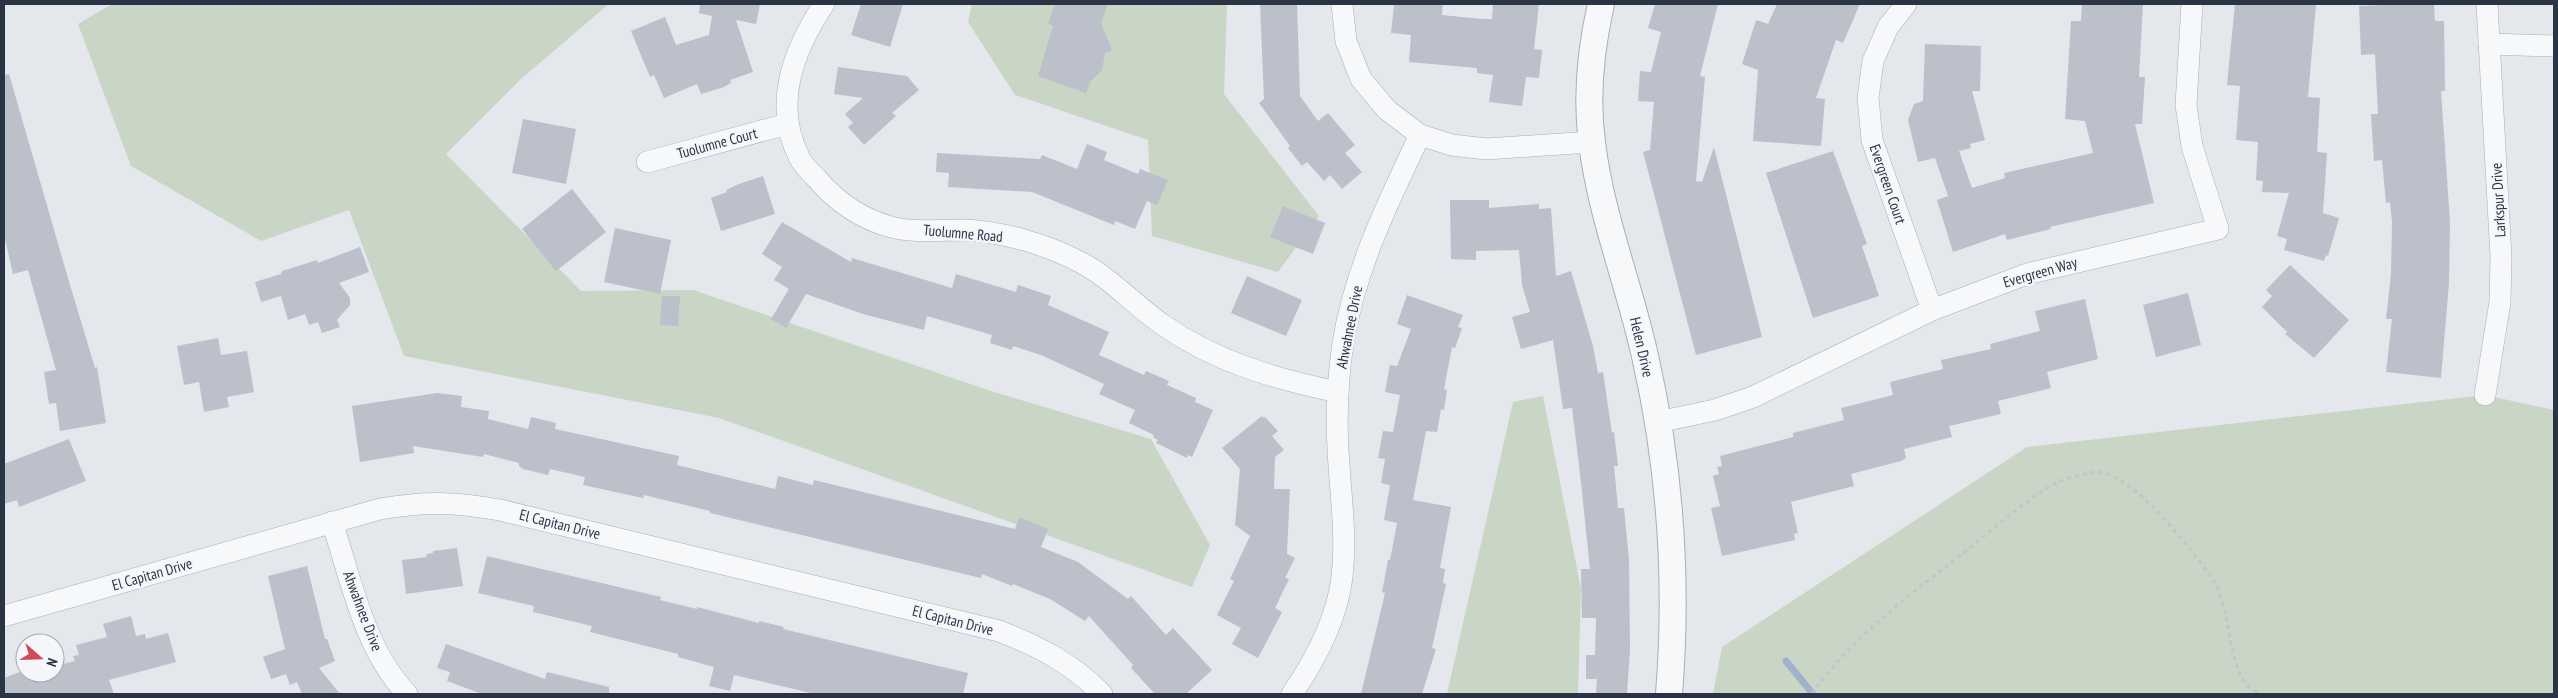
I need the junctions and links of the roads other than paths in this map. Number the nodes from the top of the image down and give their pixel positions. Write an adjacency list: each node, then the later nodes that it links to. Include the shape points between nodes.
1 (824, 4): 9 (street, Tuolumne Road, via 809,27 795,59 787,92)
2 (1342, 4): 10 (street, via 1346,41 1361,79 1387,110)
3 (1601, 4): 11 (street, Helen Drive, via 1590,83)
4 (1906, 4): 13 (street, Evergreen Court, via 1888,28 1873,61 1868,98 1872,140)
5 (2192, 4): 13 (street, Evergreen Way, via 2186,105 2192,146 2218,229 2027,274)
6 (2487, 4): 7 (street, Larkspur Drive)
7 (2489, 44): 8 (street); 15 (street, Larkspur Drive, via 2501,257 2500,302)
8 (2554, 46)
9 (787, 124): 12 (street, Tuolumne Court); 14 (street, Tuolumne Road, via 801,160 829,193 859,215 893,227 967,230 1002,235 1040,246 1080,262 1192,345 1266,375)
10 (1420, 134): 11 (street, via 1452,145 1486,149); 14 (street, Ahwahnee Drive, via 1368,249 1353,296)
11 (1591, 142): 16 (street, Helen Drive, via 1605,211 1631,298)
12 (647, 162)
13 (1932, 310): 16 (street, Evergreen Way, via 1753,397 1715,410)
14 (1338, 392): 21 (street, Ahwahnee Drive, via 1337,447 1344,540 1342,578 1333,617 1317,655)
15 (2485, 395)
16 (1658, 422): 22 (street, Helen Drive, via 1671,556 1673,609)
17 (332, 522): 18 (street, El Capitan Drive); 19 (street, Ahwahnee Drive, via 366,625 381,658); 20 (street, El Capitan Drive, via 421,502 460,503 500,510 1000,631 1034,644 1066,664)
18 (4, 616)
19 (406, 694)
20 (1102, 694)
21 (1292, 694)
22 (1669, 694)

